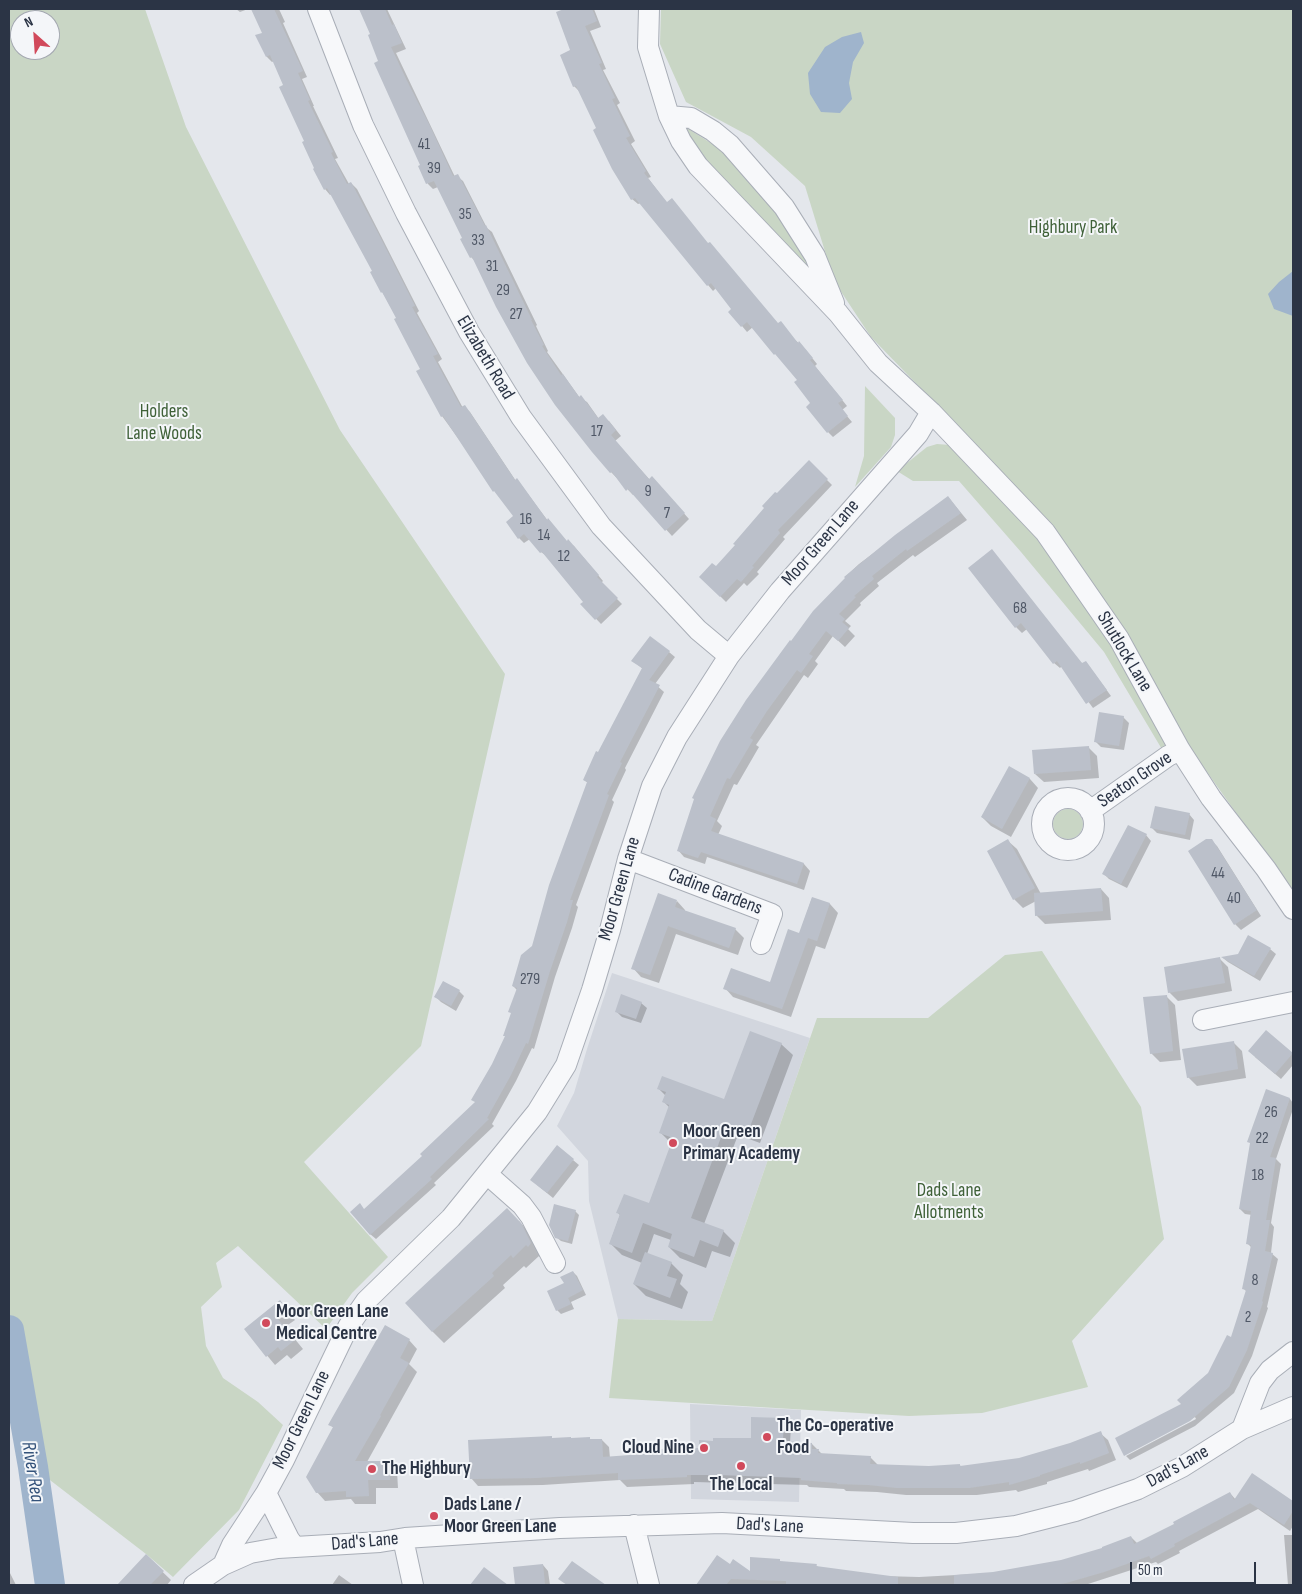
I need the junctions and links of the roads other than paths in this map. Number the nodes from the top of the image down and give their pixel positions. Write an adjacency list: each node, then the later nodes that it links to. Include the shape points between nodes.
1 (318, 9): 6 (street, Elizabeth Road, via 363,125 406,213 469,332 521,418 602,526 698,630)
2 (649, 9): 3 (street, via 648,47)
3 (669, 116): 4 (street, via 680,141 698,166); 4 (street, via 691,118 713,131 730,145 784,207 815,256)
4 (838, 313): 5 (street, via 878,363)
5 (931, 412): 6 (street, Moor Green Lane, via 918,434 780,591); 7 (street, Shutlock Lane, via 1045,532 1119,639)
6 (729, 656): 9 (street, Moor Green Lane, via 677,737 652,786)
7 (1180, 750): 8 (street, Seaton Grove); 10 (street, Shutlock Lane, via 1211,798)
8 (1090, 811)
9 (628, 859): 11 (street, Cadine Gardens, via 772,914); 14 (street, Moor Green Lane, via 592,990 566,1065 537,1112)
10 (1293, 909)
11 (761, 944)
12 (1293, 1002): 13 (street)
13 (1203, 1020)
14 (487, 1174): 15 (street, via 531,1216); 19 (street, Moor Green Lane, via 451,1218 366,1301 348,1326)
15 (555, 1262)
16 (1293, 1352): 18 (street, via 1270,1370 1260,1383)
17 (1293, 1407): 18 (street, Dad's Lane)
18 (1242, 1429): 20 (street, Dad's Lane, via 1138,1489 1075,1511 1016,1526 913,1534 722,1523)
19 (266, 1494): 22 (street); 23 (street, Moor Green Lane)
20 (634, 1525): 21 (street, Dad's Lane); 26 (street)
21 (405, 1538): 22 (street, Dad's Lane); 25 (street)
22 (295, 1547): 23 (street, Dad's Lane, via 250,1554)
23 (223, 1565): 24 (street, Moor Green Lane)
24 (194, 1585)
25 (413, 1585)
26 (648, 1585)

